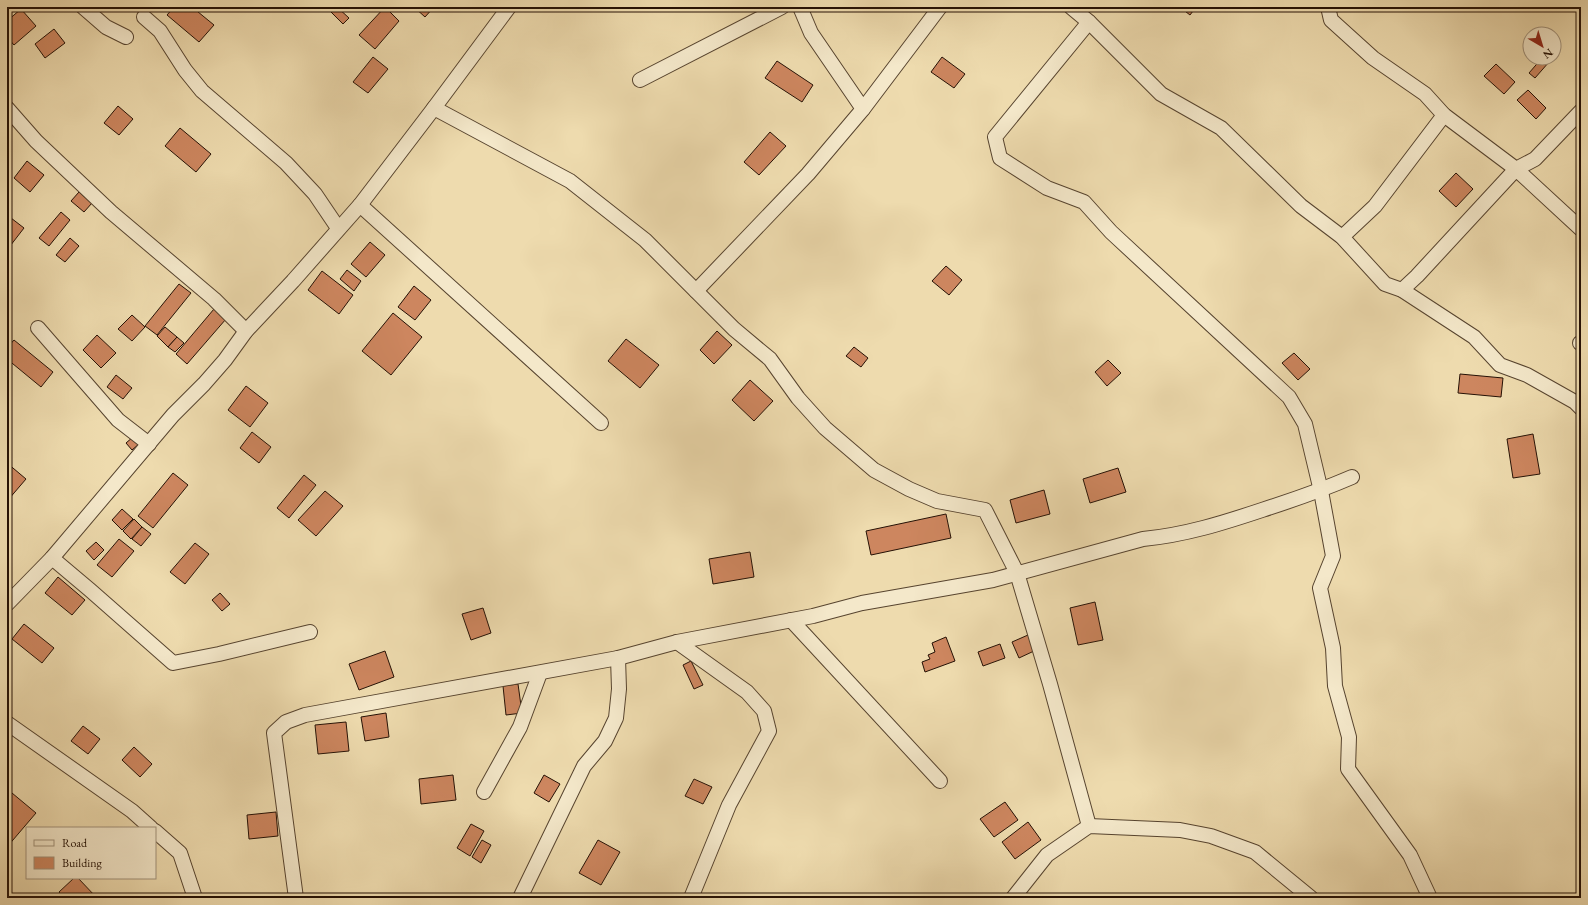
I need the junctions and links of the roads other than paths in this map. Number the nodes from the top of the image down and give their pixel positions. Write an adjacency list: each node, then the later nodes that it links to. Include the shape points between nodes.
1 (83, 7): 10 (street, via 106,27)
2 (509, 7): 13 (street)
3 (782, 7): 11 (street)
4 (800, 7): 14 (street, via 811,33)
5 (940, 7): 14 (street)
6 (1071, 7): 9 (street)
7 (1328, 7): 16 (street, via 1330,20 1372,58 1424,94)
8 (144, 17): 19 (street, via 160,31 202,91 286,164 315,194)
9 (1089, 22): 21 (street, via 1161,94 1221,128 1301,206); 30 (street, via 995,137 1000,158 1047,188 1084,202 1111,232 1289,397 1305,424)
10 (126, 37)
11 (640, 80)
12 (7, 108): 25 (street, via 36,141 106,207 214,299)
13 (434, 108): 18 (street); 23 (street, via 570,181 645,240)
14 (863, 109): 23 (street, via 808,174)
15 (1581, 111): 17 (street, via 1535,159)
16 (1444, 115): 17 (street); 21 (street, via 1375,206)
17 (1516, 169): 20 (street); 22 (street)
18 (360, 205): 19 (street); 27 (street)
19 (338, 228): 25 (street)
20 (1581, 229)
21 (1342, 238): 22 (street, via 1385,284)
22 (1402, 290): 26 (street, via 1474,337 1500,365 1527,375)
23 (696, 291): 32 (street, via 734,329 770,359 798,398 825,428 874,470 937,501 985,510)
24 (38, 328): 28 (street, via 118,420)
25 (246, 331): 28 (street, via 225,360)
26 (1581, 408)
27 (600, 423)
28 (149, 444): 31 (street)
29 (1352, 477): 30 (street)
30 (1321, 491): 32 (street, via 1211,527 1143,539); 51 (street, via 1333,556 1320,588 1332,648 1335,686 1349,737 1348,769 1410,855)
31 (52, 558): 33 (street); 35 (street, via 173,663)
32 (1017, 573): 34 (street, via 985,582 862,603); 42 (street)
33 (7, 604)
34 (791, 620): 36 (street); 40 (street)
35 (310, 632)
36 (677, 642): 37 (street); 48 (street, via 747,692 764,711 769,731 729,805)
37 (618, 658): 38 (street); 47 (street, via 619,689 616,718 605,741 584,766)
38 (540, 673): 41 (street, via 520,727); 46 (street, via 305,715 286,722 274,733)
39 (7, 724): 43 (street, via 132,811)
40 (940, 781)
41 (484, 792)
42 (1089, 826): 49 (street, via 1047,855); 50 (street, via 1180,830 1211,836 1255,852)
43 (150, 827)
44 (156, 832): 45 (street, via 180,853)
45 (195, 898)
46 (296, 898)
47 (520, 898)
48 (691, 898)
49 (1013, 898)
50 (1311, 898)
51 (1430, 898)

